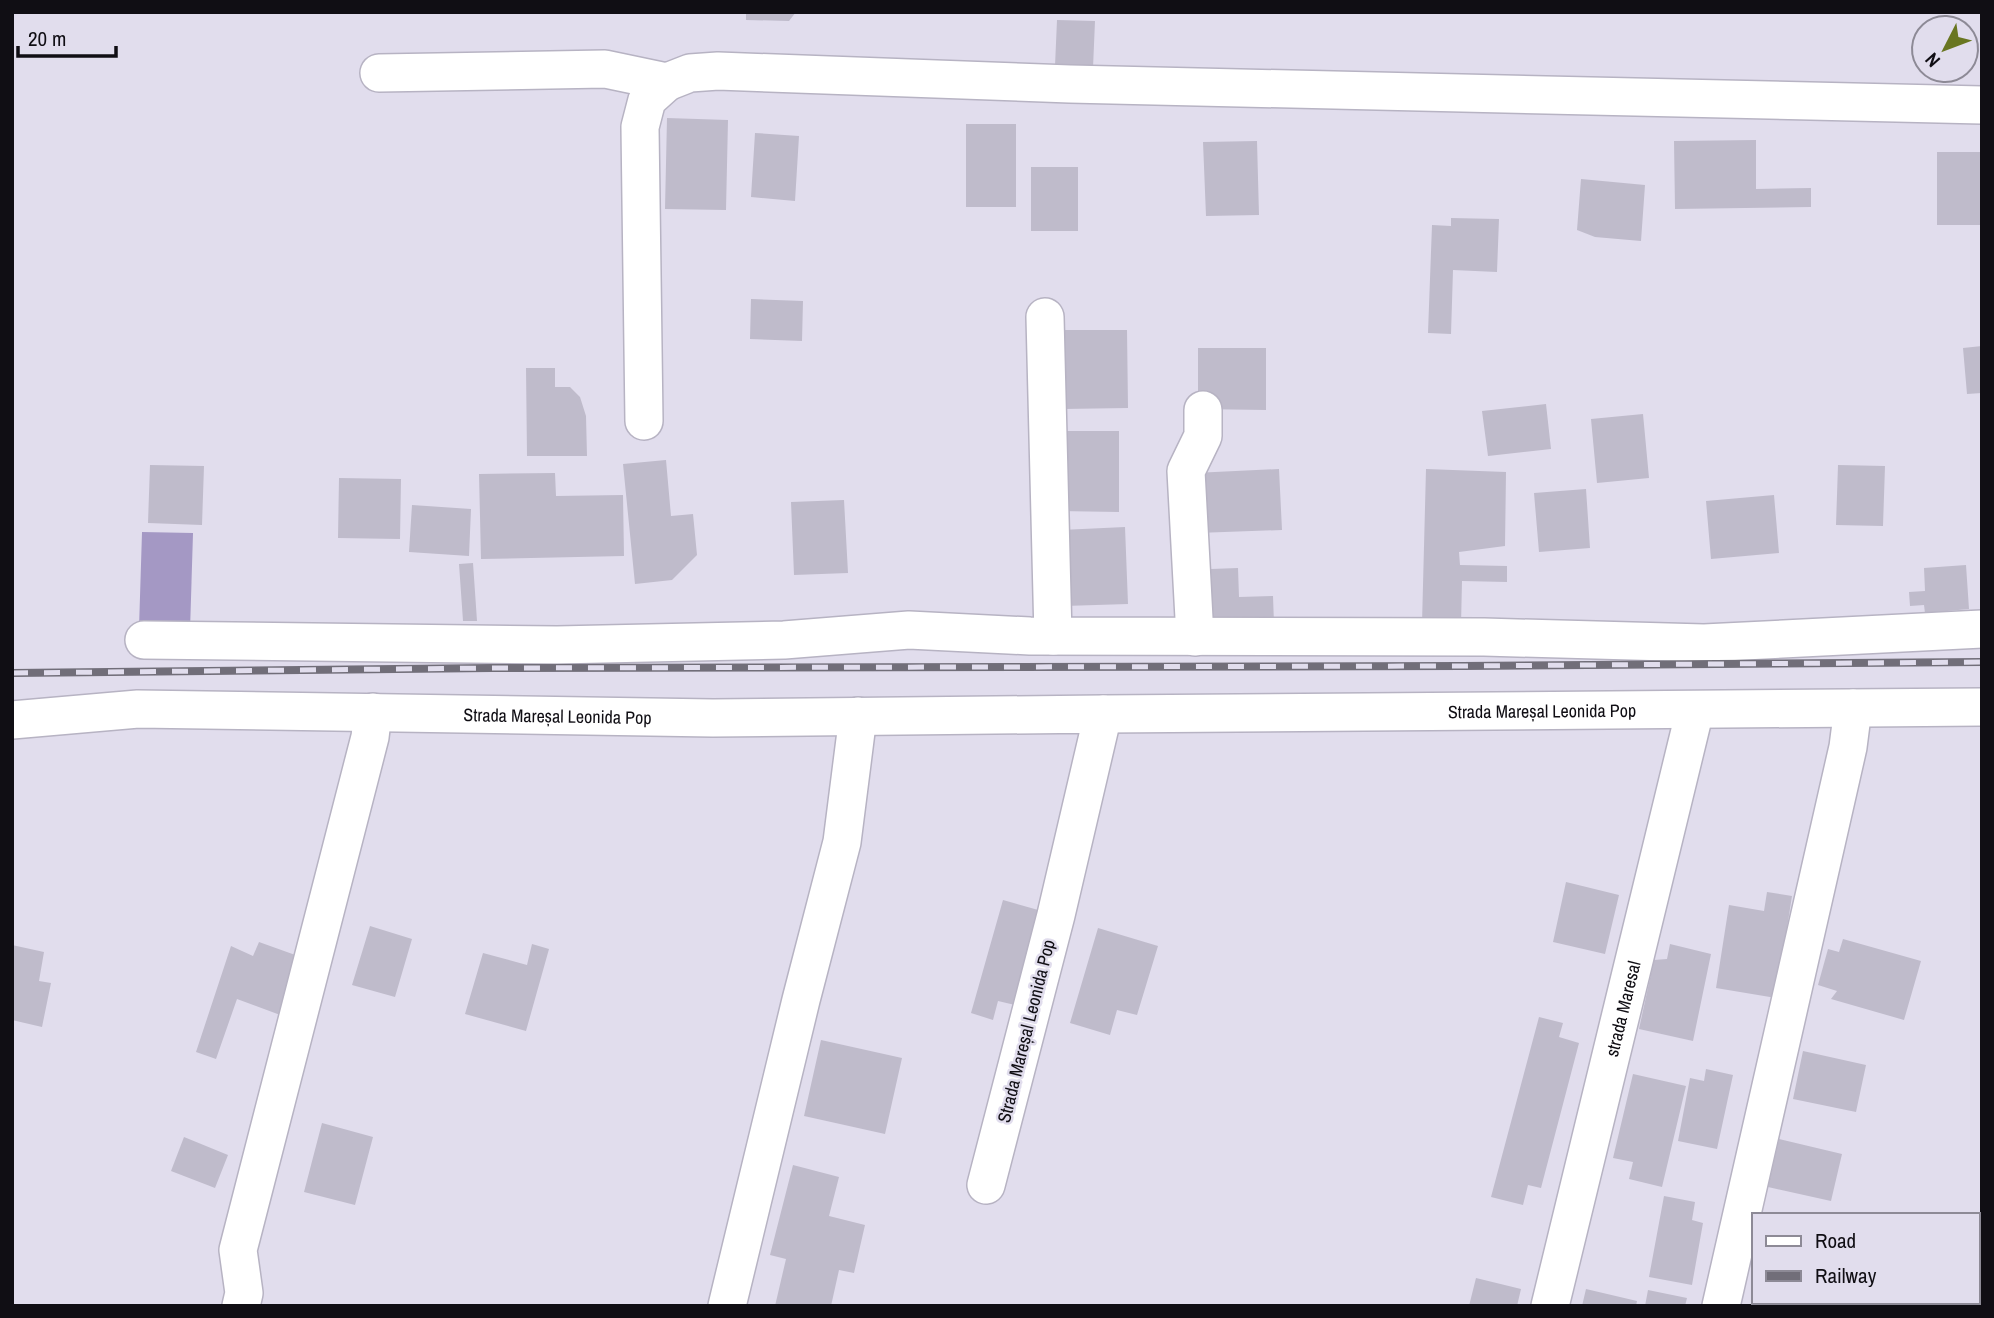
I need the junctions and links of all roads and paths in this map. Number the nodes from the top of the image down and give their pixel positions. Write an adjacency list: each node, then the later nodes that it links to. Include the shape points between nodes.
1 (379, 73): 2 (street, via 606,69)
2 (667, 82): 3 (street, via 690,73 718,71); 6 (street, via 647,100 640,127)
3 (1982, 105)
4 (1045, 317): 8 (street)
5 (1203, 411): 9 (street, via 1203,436 1186,471)
6 (644, 421)
7 (1982, 629): 9 (street, via 1703,643)
8 (1053, 636): 9 (street); 10 (street, via 909,630 784,640 557,645)
9 (1195, 637)
10 (144, 640)
11 (1853, 708): 12 (street, Strada Mareșal Leonida Pop); 13 (street, Strada Mareșal Leonida Pop); 22 (street, via 1848,747)
12 (1982, 708)
13 (1695, 710): 15 (street, Strada Mareșal Leonida Pop); 21 (street, strada Maresal)
14 (373, 712): 16 (street, Strada Mareșal Leonida Pop); 17 (street, Strada Mareșal Leonida Pop, via 138,709); 19 (street, via 238,1250 244,1293)
15 (1103, 714): 16 (street, Strada Mareșal Leonida Pop); 18 (street, Strada Mareșal Leonida Pop)
16 (858, 716): 20 (street, via 842,842)
17 (12, 720)
18 (986, 1185)
19 (241, 1306)
20 (727, 1306)
21 (1550, 1306)
22 (1721, 1306)

